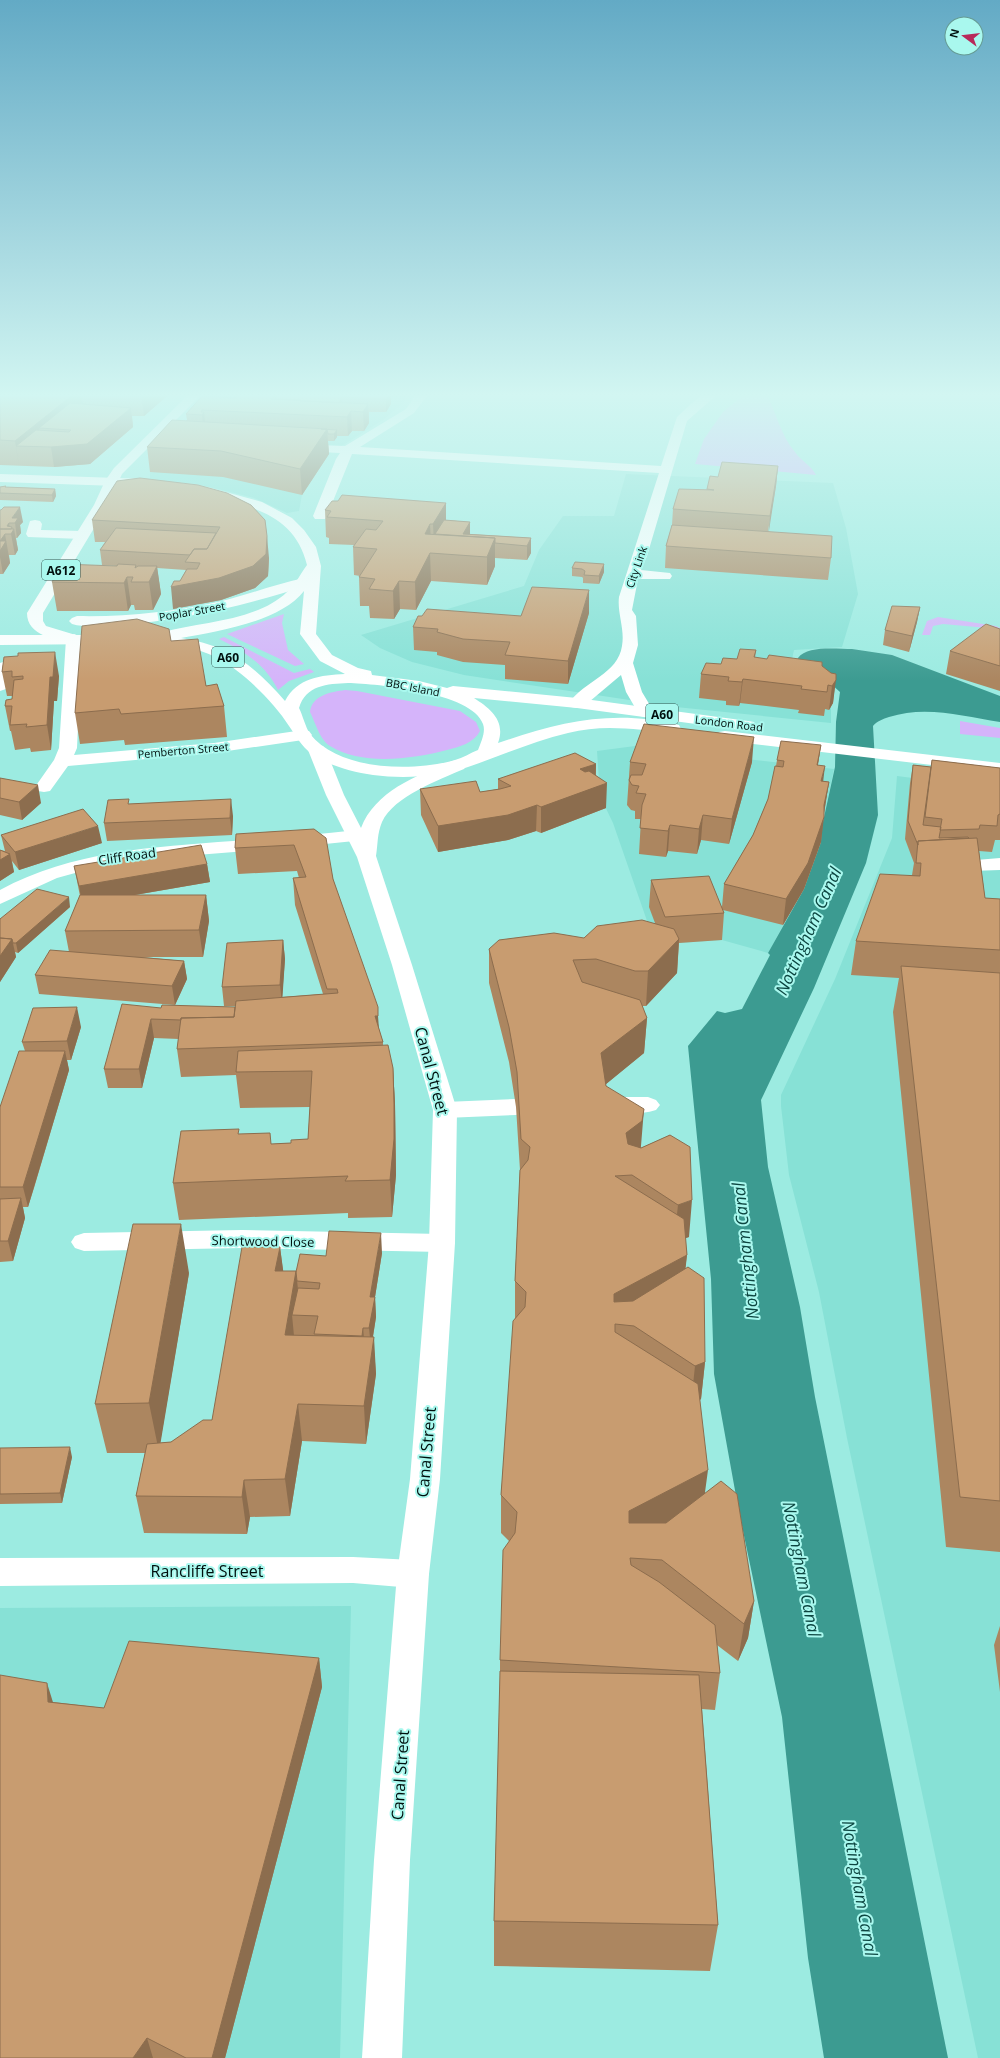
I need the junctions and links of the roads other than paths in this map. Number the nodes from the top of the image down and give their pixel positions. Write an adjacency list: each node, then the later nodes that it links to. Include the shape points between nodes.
1 (108, 489): 7 (main road, A612)
2 (198, 489): 8 (main road, A60, via 244,500 278,513 294,526 310,550)
3 (330, 489): 5 (main road)
4 (659, 489): 9 (main road, City Link, via 640,556)
5 (320, 516)
6 (31, 534): 7 (main road)
7 (82, 535): 13 (main road, A612, via 35,613 35,622 41,628)
8 (314, 565): 11 (main road); 18 (main road, A60, via 308,634 320,653 354,672)
9 (632, 574): 10 (main road); 16 (main road, City Link, via 625,610 630,626 630,645)
10 (665, 576)
11 (304, 582): 12 (main road, Poplar Street, via 240,602 154,618); 14 (main road, via 290,598 268,610 244,618 188,632)
12 (77, 621)
13 (74, 639): 14 (main road, Poplar Street / A60); 15 (main road, A60); 29 (main road, via 68,748)
14 (130, 639): 23 (main road, Poplar Street / A60, via 192,643 224,655 238,663 266,688)
15 (0, 640)
16 (625, 663): 21 (main road); 22 (main road, via 634,692)
17 (3, 667): 19 (main road)
18 (394, 681): 20 (main road, BBC Island / A60); 23 (main road, BBC Island / A60, via 333,679 304,688 298,693 291,708)
19 (0, 686)
20 (433, 689): 21 (main road, London Road / A60); 27 (main road, BBC Island / A60, via 466,701 488,715 493,734)
21 (576, 703): 22 (main road, London Road / A60)
22 (646, 712): 24 (main road, London Road / A60)
23 (302, 731): 25 (main road, BBC Island / A60); 29 (main road, Pemberton Street, via 214,748)
24 (835, 742): 26 (main road, London Road / A60); 27 (main road, London Road / A60, via 631,724 592,724 562,729)
25 (317, 750): 30 (main road, BBC Island / A60, via 334,759 371,769 426,771); 33 (main road, Canal Street, via 335,795)
26 (899, 750): 28 (main road, London Road / A60); 31 (main road, London Road / A60)
27 (485, 754): 30 (main road, BBC Island / A60)
28 (1000, 754)
29 (63, 761): 32 (main road)
30 (458, 765): 34 (main road, Canal Street, via 418,782 390,800 370,826 366,844)
31 (1000, 768)
32 (44, 787)
33 (357, 836): 34 (main road, Canal Street); 37 (main road, Cliff Road, via 155,852 102,859 51,873)
34 (367, 857): 41 (main road, Canal Street)
35 (1000, 864): 36 (main road)
36 (971, 865)
37 (0, 898)
38 (648, 1105): 39 (main road)
39 (603, 1106)
40 (516, 1107): 41 (main road)
41 (445, 1110): 43 (main road, Canal Street)
42 (84, 1242): 43 (main road, Shortwood Close, via 242,1239)
43 (442, 1243): 45 (main road, Canal Street, via 425,1479)
44 (0, 1572): 45 (main road, Rancliffe Street, via 353,1570)
45 (413, 1574): 46 (main road, Canal Street, via 392,1860)
46 (387, 2049)

